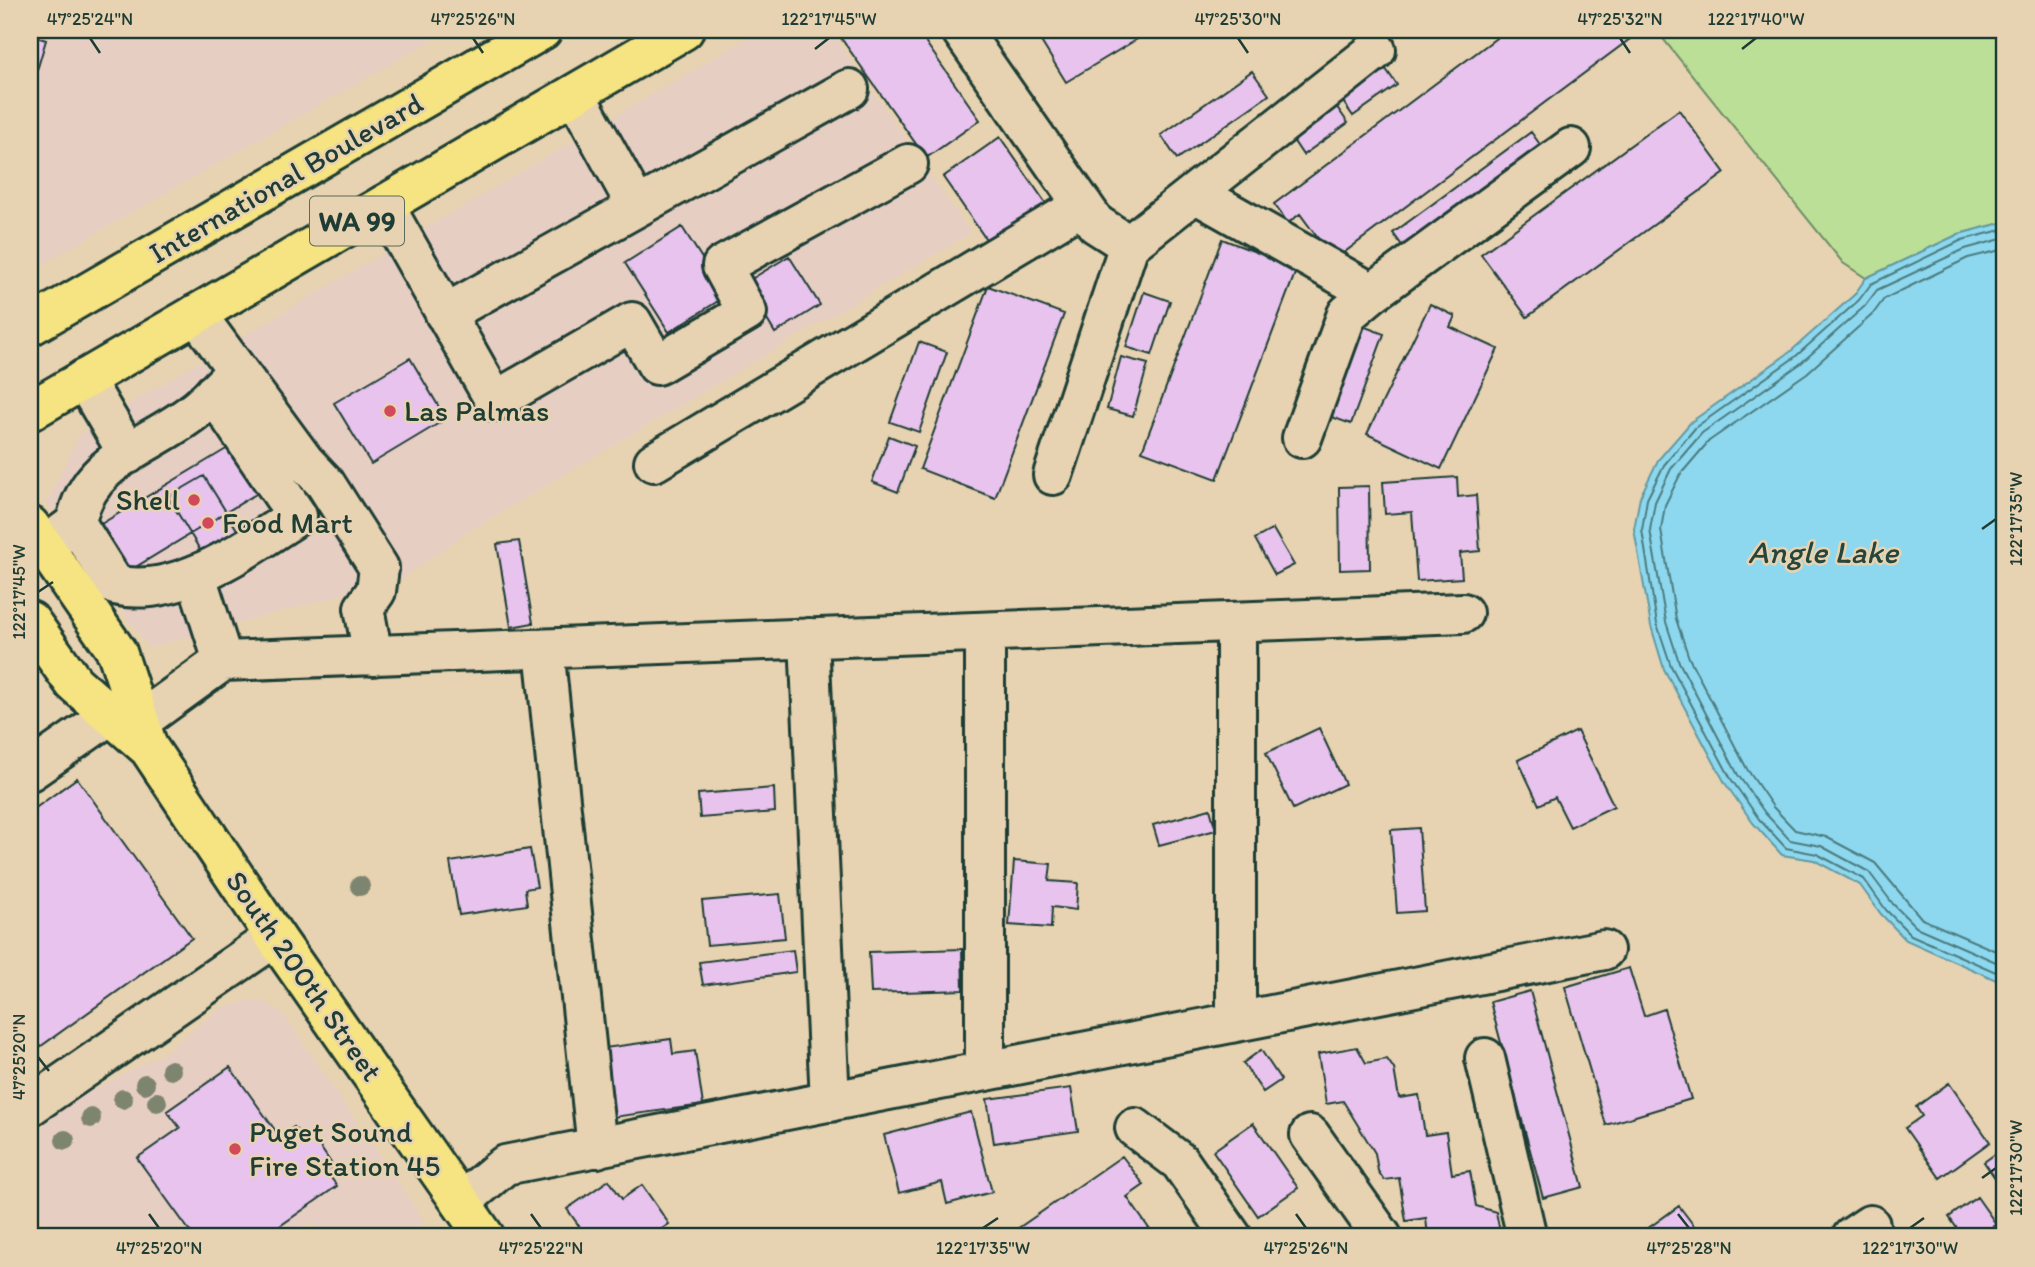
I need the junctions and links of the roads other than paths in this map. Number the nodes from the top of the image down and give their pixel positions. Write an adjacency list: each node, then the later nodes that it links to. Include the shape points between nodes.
1 (542, 30): 17 (main road, International Boulevard / WA 99)
2 (684, 30): 6 (main road, WA 99)
3 (961, 30): 11 (street)
4 (1376, 50): 9 (street)
5 (849, 89): 12 (street)
6 (575, 94): 10 (main road, WA 99); 12 (street)
7 (1571, 148): 14 (street)
8 (908, 164): 16 (street, via 722,266 747,312 657,365 632,322 495,401)
9 (1195, 193): 13 (street); 14 (street)
10 (384, 205): 15 (main road, WA 99); 16 (street)
11 (1083, 205): 13 (street, via 1105,233); 23 (street)
12 (637, 207): 16 (street)
13 (1129, 245): 24 (street)
14 (1371, 293): 21 (street, via 1347,314)
15 (196, 314): 18 (main road, WA 99); 19 (street)
16 (445, 314)
17 (30, 326)
18 (84, 379): 20 (main road, WA 99); 22 (street)
19 (226, 382): 22 (street, via 193,413); 27 (street, via 297,516); 34 (street, via 325,483 379,568 376,591 364,607)
20 (30, 411)
21 (1302, 438)
22 (128, 454): 25 (street, via 94,478 79,504)
23 (654, 462)
24 (1053, 475)
25 (76, 523): 26 (street); 27 (street, via 115,585 134,590)
26 (36, 536): 36 (main road, South 200th Street, via 117,652)
27 (196, 576): 35 (street)
28 (1463, 613): 30 (street)
29 (30, 621): 36 (main road, South 200th Street, via 74,683)
30 (1236, 622): 31 (street); 40 (street)
31 (985, 632): 32 (street); 42 (street)
32 (809, 638): 33 (street); 43 (street)
33 (544, 649): 34 (street); 47 (street)
34 (373, 656): 35 (street)
35 (223, 661): 36 (street)
36 (133, 728): 37 (street); 38 (main road, South 200th Street)
37 (30, 771)
38 (275, 937): 44 (street); 48 (main road, South 200th Street)
39 (1604, 950): 40 (street)
40 (1236, 1022): 42 (street)
41 (1485, 1058): 52 (street)
42 (985, 1071): 43 (street)
43 (830, 1102): 47 (street)
44 (30, 1106)
45 (1135, 1128): 50 (street, via 1180,1163)
46 (1310, 1135): 51 (street)
47 (597, 1147): 48 (street, via 505,1165)
48 (461, 1202): 49 (main road, South 200th Street)
49 (485, 1237)
50 (1232, 1237)
51 (1382, 1237)
52 (1527, 1237)

